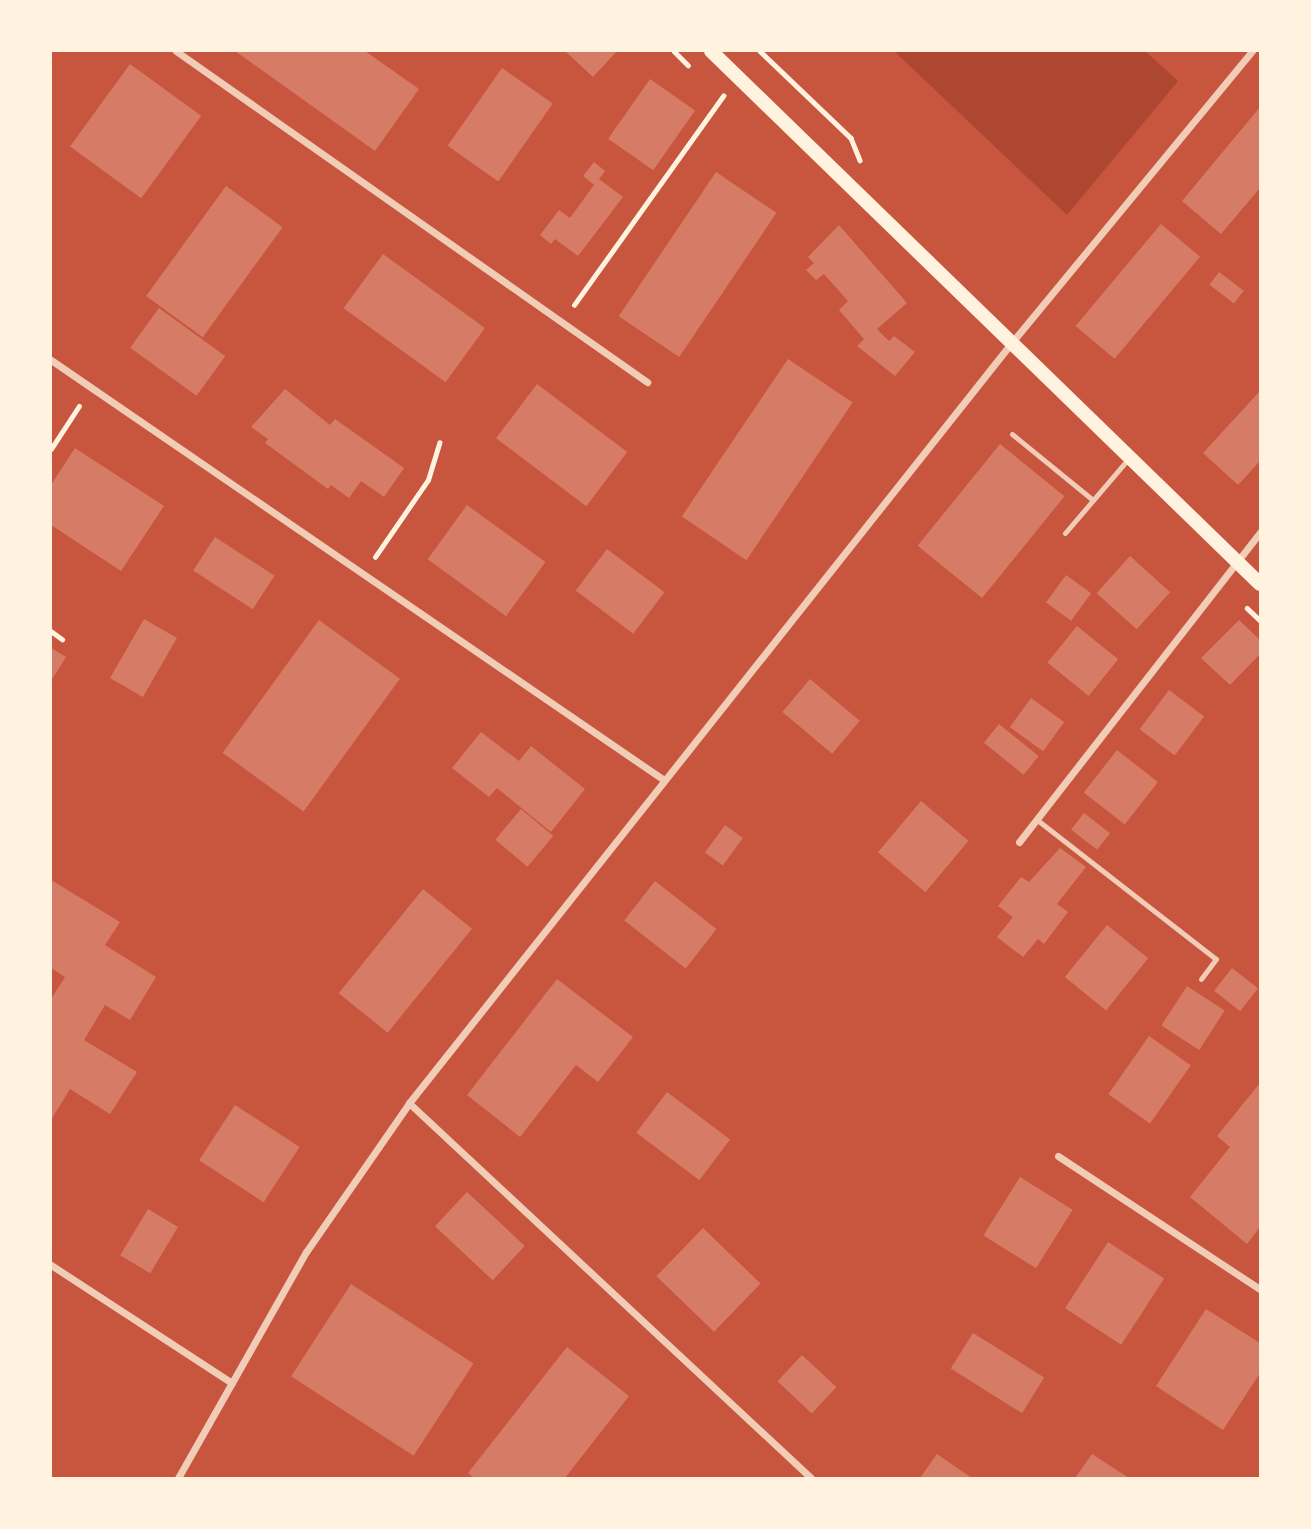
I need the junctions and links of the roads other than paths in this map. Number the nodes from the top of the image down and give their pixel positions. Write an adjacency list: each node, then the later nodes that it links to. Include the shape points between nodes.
1 (176, 51): 6 (street)
2 (711, 51): 4 (main road)
3 (1252, 51): 4 (street)
4 (1013, 341): 8 (main road); 14 (street)
5 (51, 360): 14 (street)
6 (647, 382)
7 (1012, 434): 9 (lane)
8 (1130, 456): 9 (lane); 12 (main road)
9 (1093, 500): 11 (lane)
10 (1260, 532): 12 (street)
11 (1065, 533)
12 (1238, 562): 13 (main road); 15 (street)
13 (1260, 583)
14 (664, 780): 18 (street)
15 (1036, 819): 16 (street); 17 (lane, via 1216,959)
16 (1019, 842)
17 (1201, 979)
18 (409, 1103): 22 (street, via 306,1252); 24 (street)
19 (1058, 1156): 21 (street)
20 (51, 1265): 22 (street)
21 (1260, 1289)
22 (232, 1383): 23 (street)
23 (178, 1478)
24 (811, 1478)

